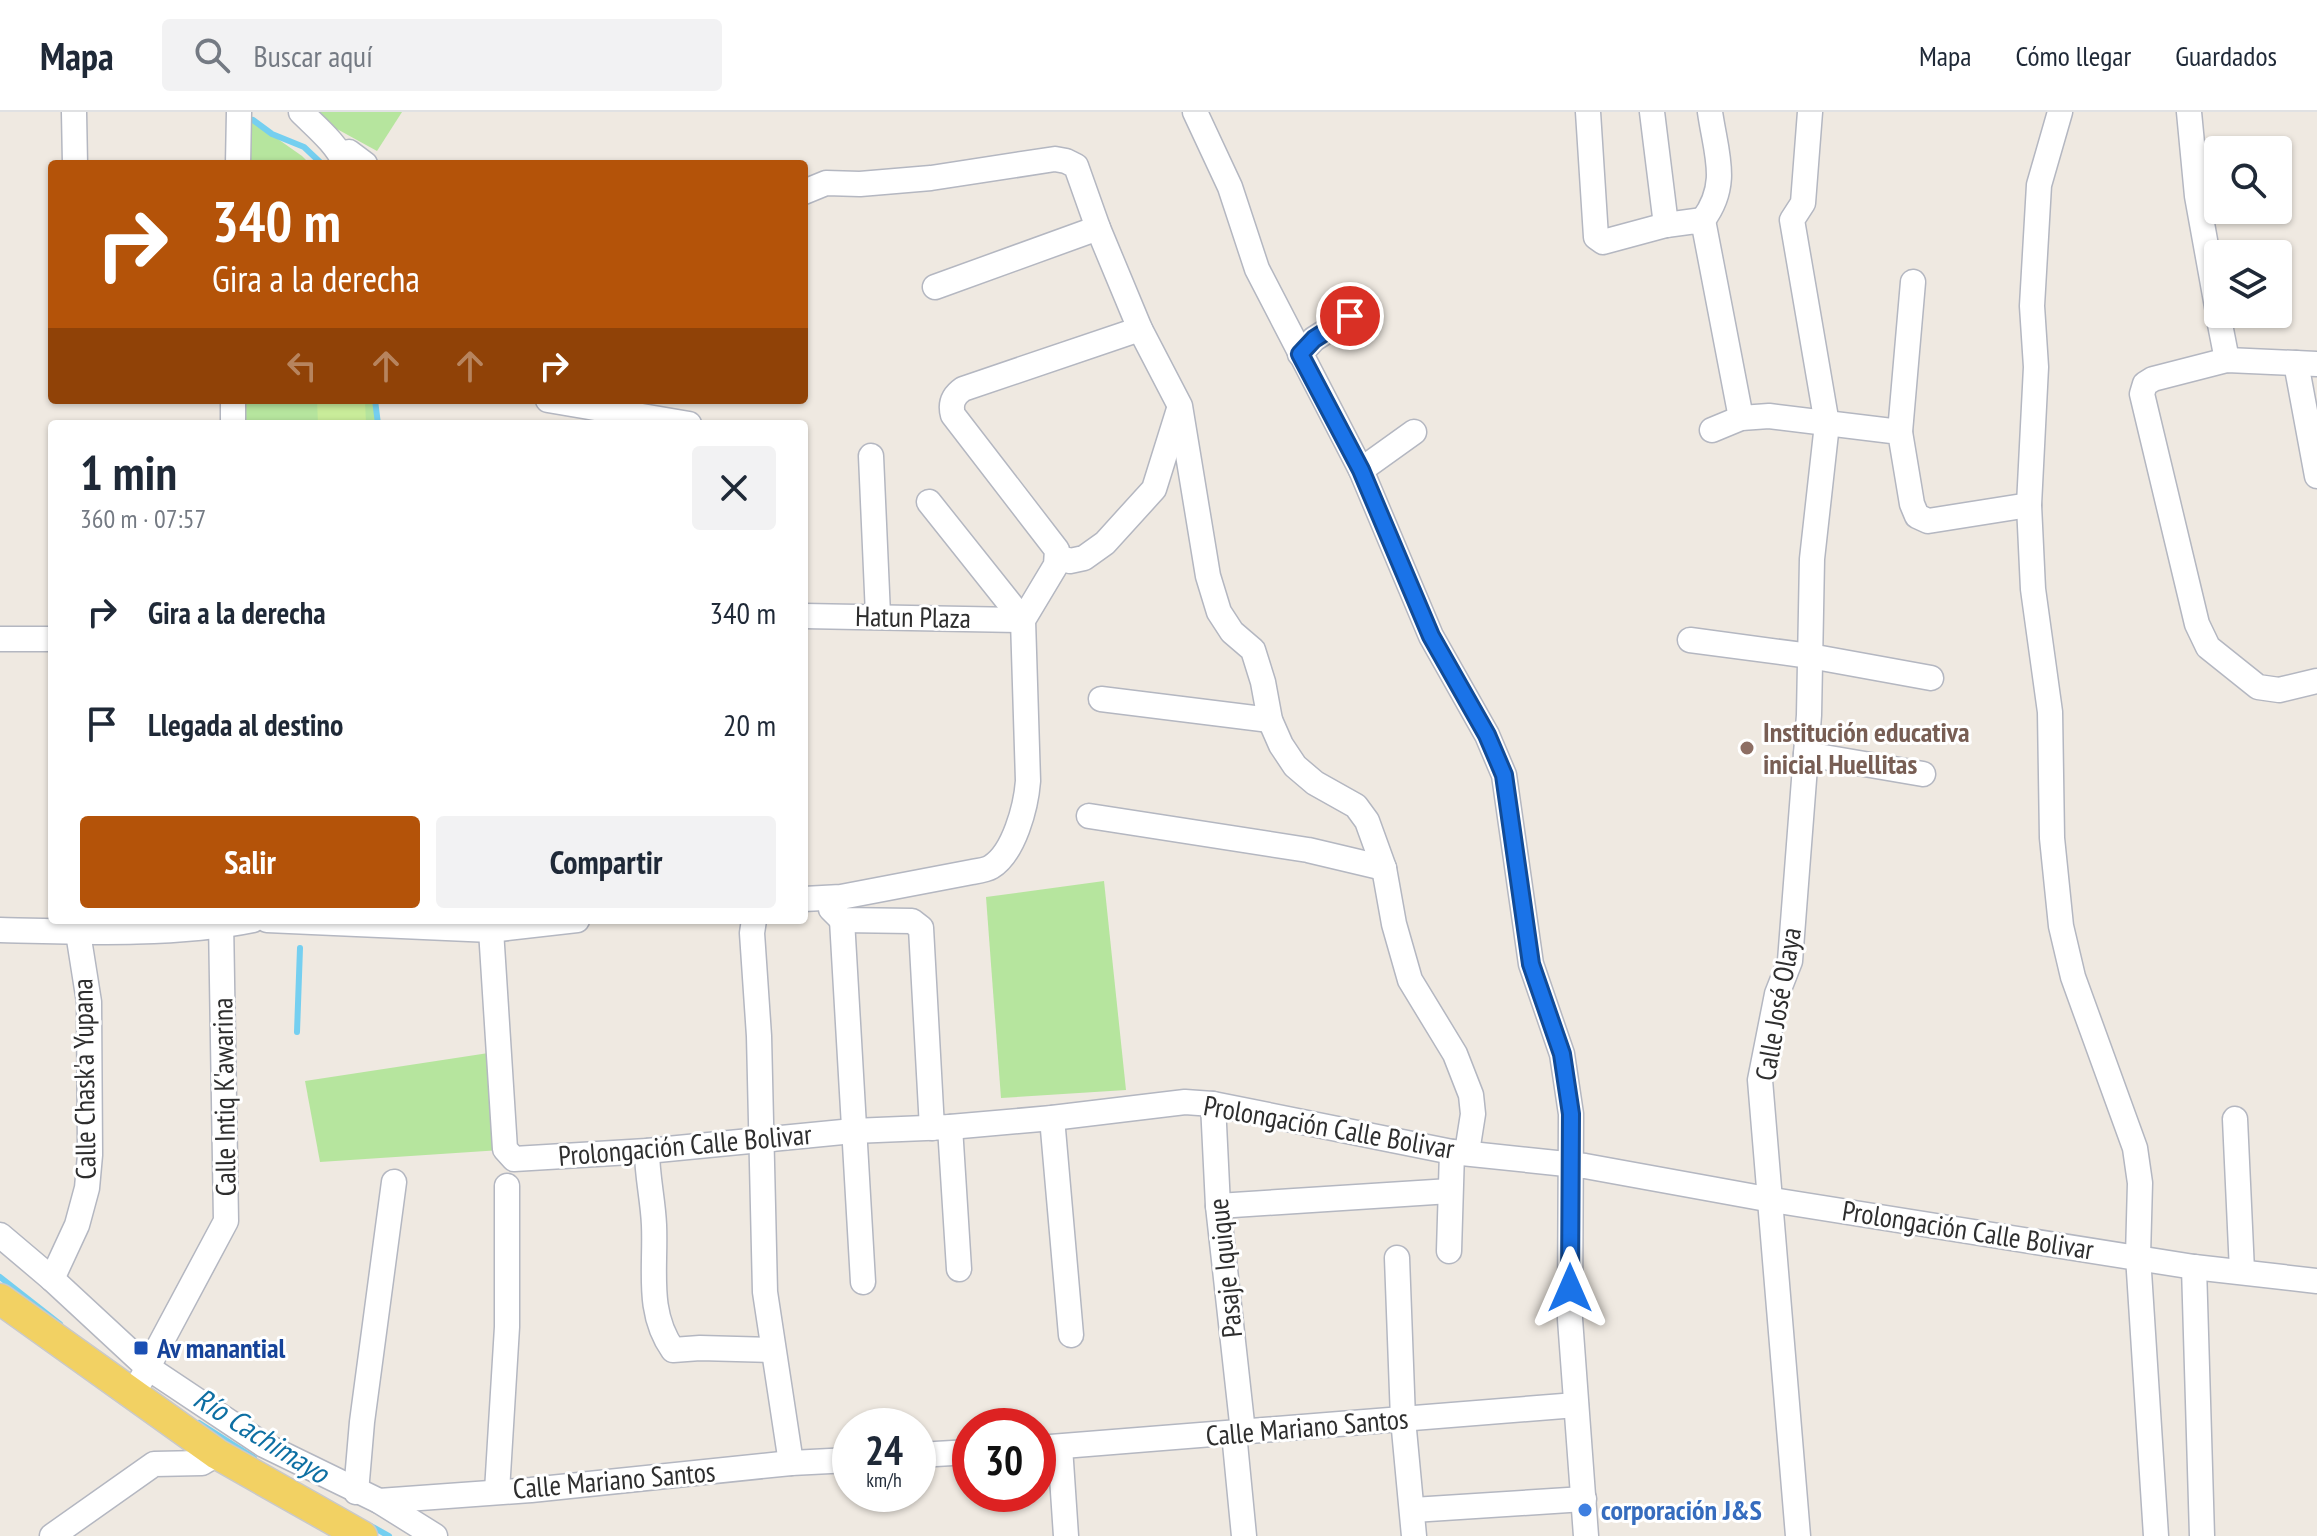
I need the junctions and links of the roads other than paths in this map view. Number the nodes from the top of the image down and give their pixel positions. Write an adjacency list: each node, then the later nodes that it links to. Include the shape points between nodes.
1 (74, 112): 11 (street)
2 (239, 112): 12 (street)
3 (301, 112): 13 (street)
4 (1195, 112): 24 (street, via 1230,187 1257,269)
5 (1588, 112): 16 (street, via 1596,237 1603,242)
6 (1652, 112): 16 (street)
7 (1710, 112): 15 (street, via 1721,182)
8 (1810, 112): 32 (street, Calle José Olaya, via 1803,203 1792,220)
9 (2060, 112): 40 (street, via 2039,185)
10 (2189, 112): 18 (street)
11 (75, 160)
12 (238, 160)
13 (348, 160)
14 (808, 190): 17 (street, via 826,183 931,178 1055,159 1076,166)
15 (1703, 220): 16 (street); 30 (street)
16 (1666, 225)
17 (1098, 228): 20 (street); 23 (street)
18 (2205, 240)
19 (1913, 282): 35 (street)
20 (935, 287)
21 (1350, 316): 24 (street)
22 (2221, 328): 25 (street)
23 (1140, 329): 28 (street); 41 (street, via 963,389 953,400 953,415)
24 (1300, 354): 37 (street)
25 (2227, 360): 26 (street); 50 (street, via 2153,379 2142,394 2197,624 2208,647 2258,687 2279,690)
26 (2306, 363): 38 (street)
27 (562, 404): 29 (street)
28 (1180, 406): 41 (street, via 1154,489 1105,543 1084,558); 52 (street, via 1212,594 1225,623 1253,650)
29 (582, 410): 31 (street)
30 (1741, 418): 32 (street); 33 (street)
31 (658, 420)
32 (1827, 424): 35 (street); 48 (street, Calle José Olaya, via 1812,559)
33 (1712, 430)
34 (1414, 432): 37 (street)
35 (1900, 432): 40 (street, via 1917,516 1928,521)
36 (871, 456): 42 (street)
37 (1361, 470): 77 (street, via 1431,636 1504,775 1531,964 1562,1054 1571,1114)
38 (2317, 476)
39 (929, 502): 44 (street)
40 (2029, 505): 85 (street, via 2033,589 2050,712 2061,926 2073,977 2135,1148 2140,1183)
41 (1058, 557): 44 (street)
42 (878, 615): 43 (street, Hatun Plaza); 44 (street, Hatun Plaza)
43 (808, 616)
44 (1023, 620): 57 (street, via 1027,793 1004,853 991,867 972,872)
45 (0, 639): 46 (street)
46 (48, 639)
47 (1690, 640): 48 (street)
48 (1810, 656): 49 (street); 53 (street, Calle José Olaya)
49 (1931, 678)
50 (2317, 681)
51 (1101, 699): 52 (street)
52 (1270, 720): 56 (street, via 1295,766 1356,806)
53 (1806, 754): 54 (street); 81 (street, Calle José Olaya, via 1790,961 1777,994 1760,1080)
54 (1923, 774)
55 (1089, 816): 56 (street, via 1308,850)
56 (1384, 868): 76 (street, via 1410,980 1455,1054 1471,1095 1473,1114)
57 (812, 899): 60 (street)
58 (0, 917): 59 (street)
59 (48, 918)
60 (842, 920): 72 (street, via 912,921 921,928); 73 (street)
61 (173, 924): 66 (street)
62 (221, 924): 96 (street, Calle Intiq K'awarina, via 226,1221)
63 (408, 924): 68 (street)
64 (543, 924): 68 (street)
65 (753, 924): 74 (street)
66 (77, 926): 67 (street); 90 (street, Calle Chask'a Yupana, via 89,1002 90,1155 77,1225)
67 (0, 930)
68 (491, 930): 75 (street, Prolongación Calle Bolivar, via 505,1149 514,1159)
69 (1213, 1104): 70 (street, Prolongación Calle Bolivar, via 1185,1102); 76 (street, Prolongación Calle Bolivar); 82 (street, Pasaje Iquique)
70 (1052, 1118): 72 (street, Prolongación Calle Bolivar); 94 (street)
71 (2235, 1119): 89 (street)
72 (941, 1128): 73 (street, Prolongación Calle Bolivar); 88 (street)
73 (853, 1131): 74 (street, Prolongación Calle Bolivar); 92 (street)
74 (760, 1138): 75 (street, Prolongación Calle Bolivar); 95 (street)
75 (647, 1151): 95 (street, via 660,1332 673,1350)
76 (1460, 1152): 77 (street, Prolongación Calle Bolivar); 80 (street)
77 (1570, 1165): 81 (street, Prolongación Calle Bolivar); 98 (street)
78 (394, 1182): 107 (street, via 362,1422)
79 (507, 1186): 106 (street, via 507,1327)
80 (1450, 1191): 82 (street); 84 (street)
81 (1772, 1200): 85 (street, Prolongación Calle Bolivar); 117 (street, Calle José Olaya)
82 (1218, 1206): 100 (street, Pasaje Iquique)
83 (0, 1235): 90 (street)
84 (1449, 1251)
85 (2138, 1256): 87 (street, Prolongación Calle Bolivar); 118 (street)
86 (1397, 1258): 99 (street)
87 (2194, 1267): 89 (street, Prolongación Calle Bolivar); 119 (street)
88 (959, 1269)
89 (2242, 1271): 91 (street, Prolongación Calle Bolivar)
90 (52, 1279): 96 (street)
91 (2317, 1281)
92 (863, 1282)
93 (0, 1299): 97 (main road)
94 (1071, 1335)
95 (772, 1350): 104 (street)
96 (147, 1367): 97 (street, Calle Intiq K'awarina); 107 (street, via 264,1445)
97 (133, 1396): 102 (main road)
98 (1576, 1405): 99 (street, Calle Mariano Santos); 108 (street)
99 (1403, 1419): 100 (street, Calle Mariano Santos); 109 (street)
100 (1238, 1432): 101 (street, Calle Mariano Santos); 114 (street, Pasaje Iquique)
101 (1056, 1446)
102 (217, 1454): 110 (street, via 202,1463 154,1464); 111 (main road)
103 (832, 1461): 104 (street, Calle Mariano Santos)
104 (791, 1463): 106 (street, Calle Mariano Santos)
105 (1056, 1484): 113 (street)
106 (497, 1491): 107 (street, Calle Mariano Santos)
107 (367, 1496): 112 (street)
108 (1584, 1499): 109 (street); 116 (street)
109 (1413, 1510): 115 (street)
110 (52, 1536)
111 (362, 1536)
112 (435, 1536)
113 (1066, 1536)
114 (1244, 1536)
115 (1414, 1536)
116 (1586, 1536)
117 (1798, 1536)
118 (2156, 1536)
119 (2202, 1536)

